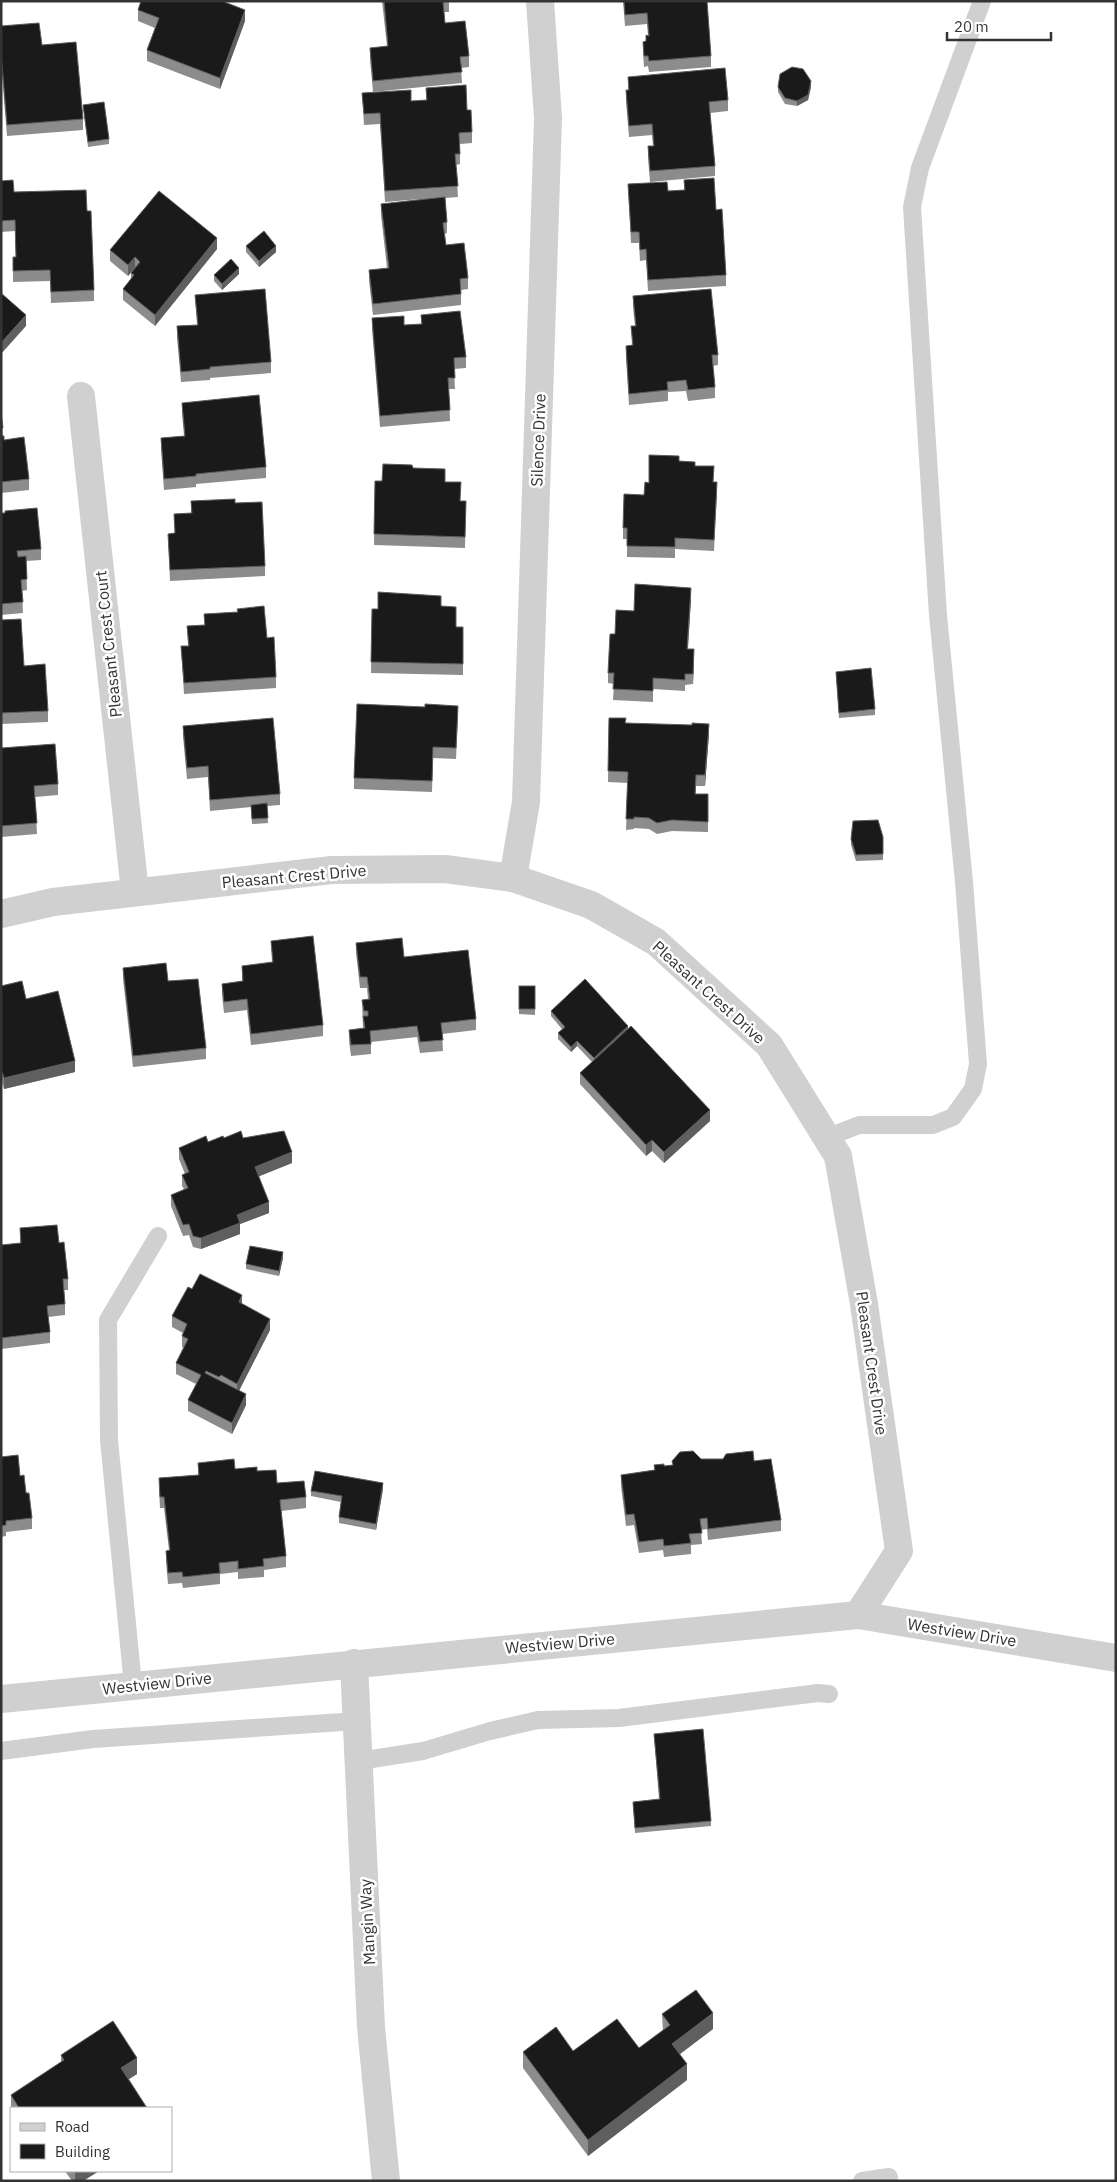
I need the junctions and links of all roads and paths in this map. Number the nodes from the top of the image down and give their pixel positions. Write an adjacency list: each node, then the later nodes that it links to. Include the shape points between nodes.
1 (540, 1): 4 (street, Silence Drive, via 548,118 547,157 526,802)
2 (982, 1): 7 (lane, via 920,168 912,206 938,615 978,1064 972,1089 953,1118 933,1125 859,1125)
3 (81, 396): 5 (street, Pleasant Crest Court)
4 (512, 878): 5 (street, Pleasant Crest Drive, via 445,869 332,870); 7 (street, Pleasant Crest Drive, via 591,905 656,942 769,1045)
5 (134, 892): 6 (street, Pleasant Crest Drive, via 53,902)
6 (1, 914)
7 (826, 1138): 9 (street, Pleasant Crest Drive, via 838,1156 863,1295 899,1551)
8 (158, 1236): 12 (lane, via 108,1320 109,1440)
9 (858, 1615): 10 (street, Westview Drive); 11 (street, Westview Drive)
10 (1116, 1658)
11 (354, 1663): 12 (street, Westview Drive); 15 (street, Mangin Way)
12 (133, 1685): 14 (street, Westview Drive)
13 (829, 1694): 17 (lane, via 619,1718 538,1720 423,1751)
14 (1, 1699)
15 (357, 1721): 16 (lane, via 93,1739); 17 (street, Mangin Way)
16 (1, 1751)
17 (359, 1761): 19 (street, Mangin Way, via 371,2027)
18 (889, 2177): 20 (lane)
19 (386, 2181)
20 (862, 2181)

